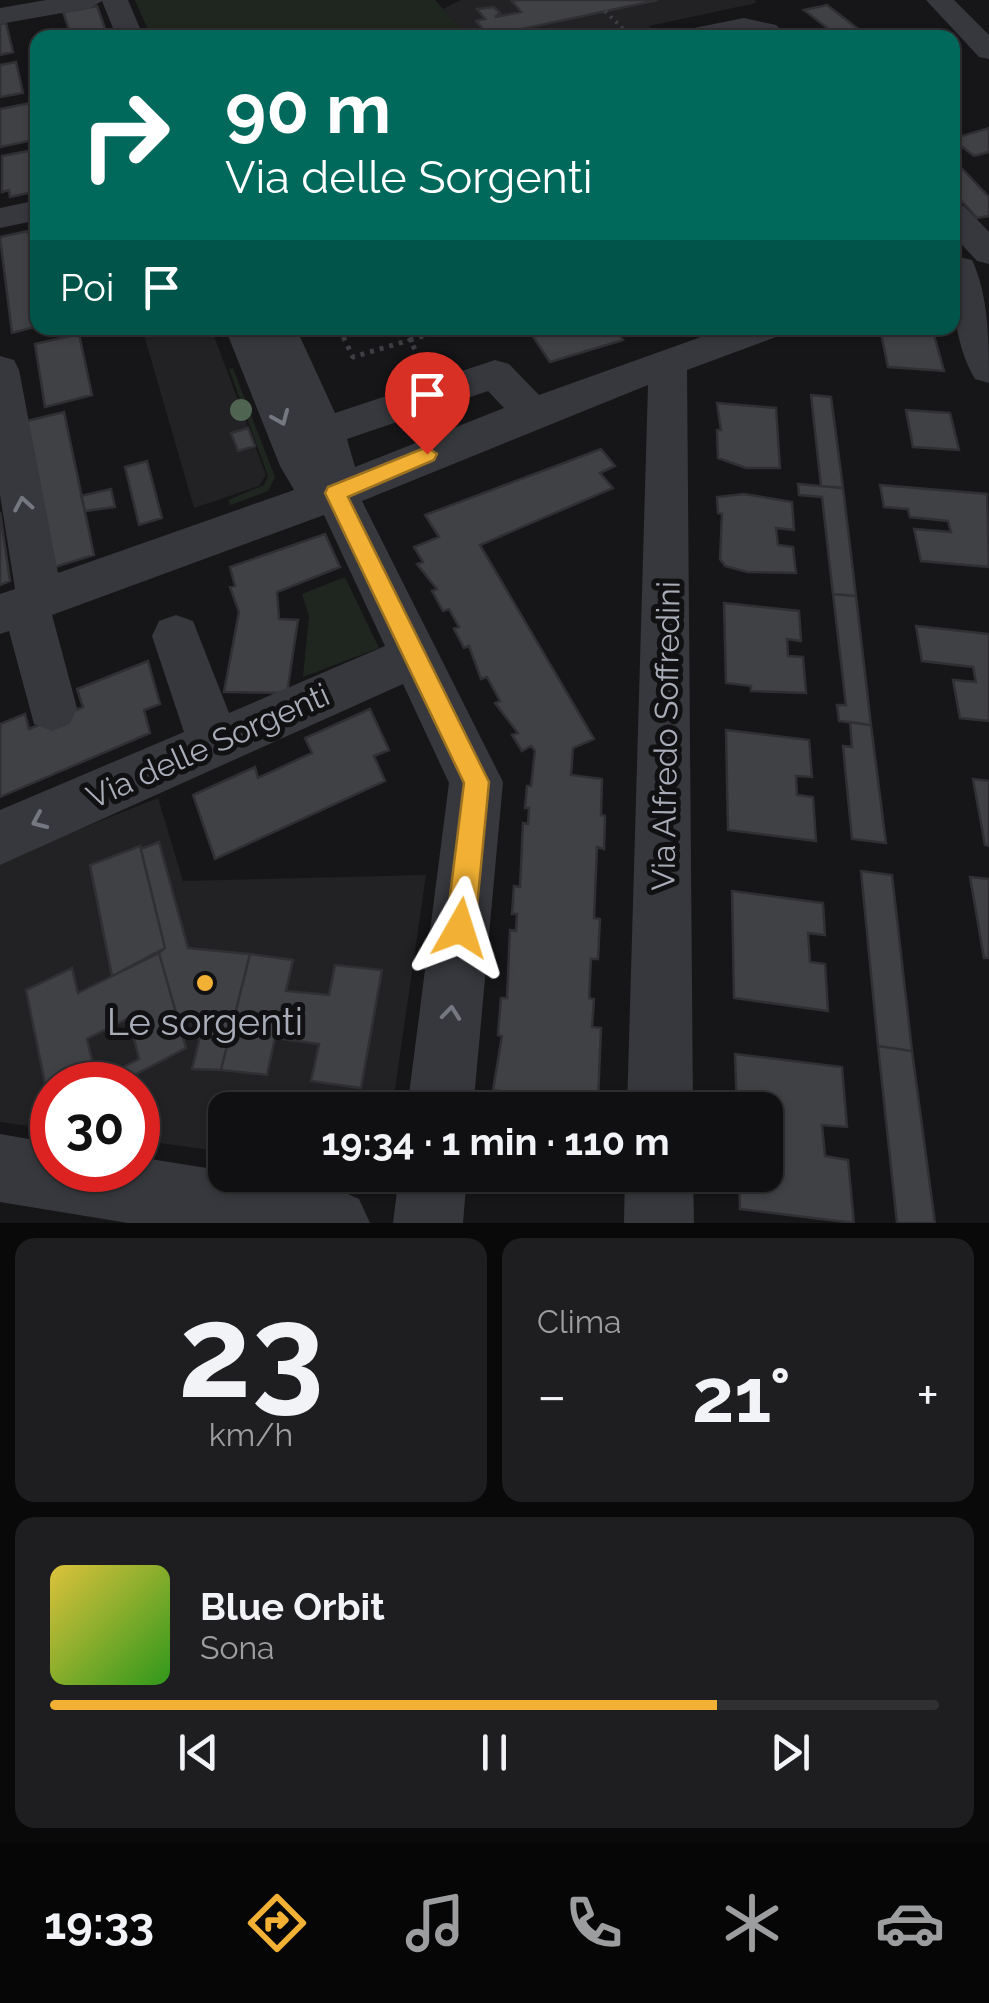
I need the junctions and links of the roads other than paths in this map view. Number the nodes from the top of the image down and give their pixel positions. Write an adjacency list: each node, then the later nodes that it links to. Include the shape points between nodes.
1 (90, 0): 4 (street)
2 (115, 0): 7 (street)
3 (939, 0): 9 (street)
4 (46, 4): 5 (street)
5 (0, 16)
6 (764, 22): 8 (street)
7 (128, 30)
8 (724, 30)
9 (989, 52)
10 (30, 212): 11 (street)
11 (0, 218)
12 (960, 233): 13 (street)
13 (972, 262): 14 (street)
14 (983, 324): 20 (street)
15 (246, 335): 23 (street, one-way to 23, via 301,466 311,481)
16 (281, 335): 22 (street)
17 (732, 335): 18 (street)
18 (677, 347): 21 (street); 31 (street, Via Alfredo Soffredini, via 686,574)
19 (0, 370): 24 (street, one-way to 19)
20 (989, 370)
21 (532, 413): 22 (street, via 495,374); 23 (street)
22 (324, 432): 23 (street, via 336,463)
23 (336, 493): 24 (street); 26 (street, via 370,593)
24 (22, 606): 27 (street)
25 (176, 636): 28 (street)
26 (417, 656): 28 (street, Via delle Sorgenti); 30 (street, one-way to 26, via 476,782)
27 (52, 708)
28 (214, 743): 29 (street, Via delle Sorgenti, one-way to 29)
29 (0, 838)
30 (442, 1092)
31 (661, 1092)
32 (0, 1168): 35 (street)
33 (431, 1192): 36 (street)
34 (659, 1192): 37 (street)
35 (336, 1223)
36 (428, 1223)
37 (658, 1223)

